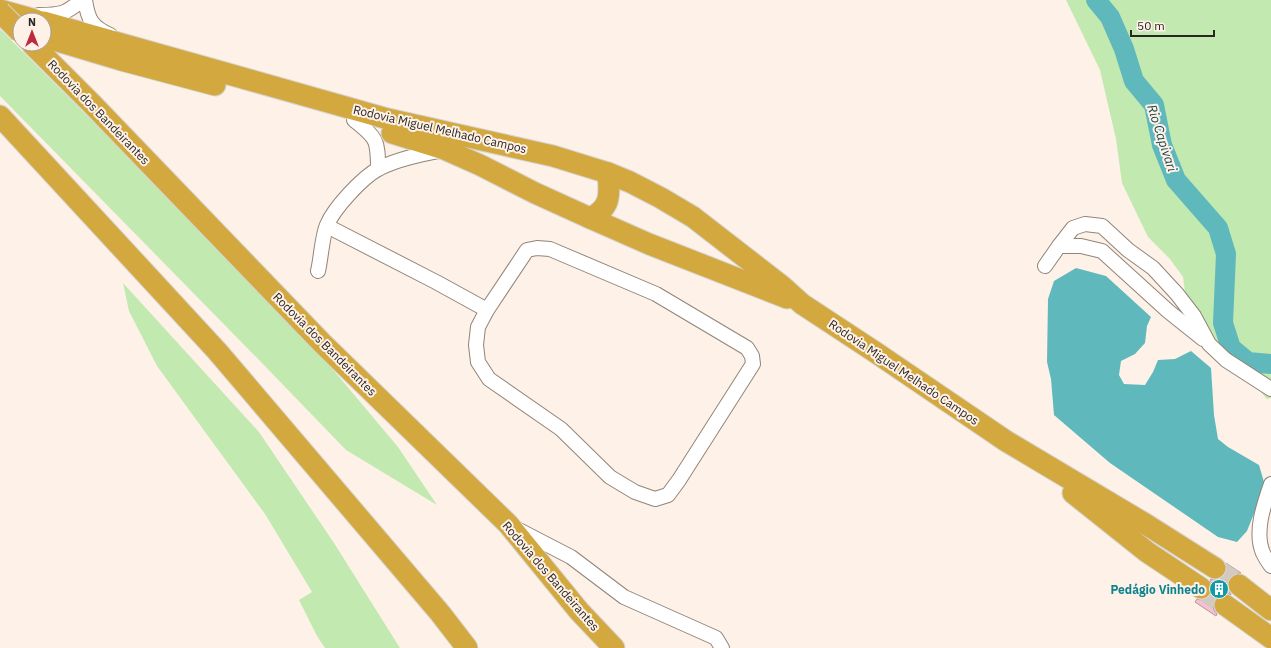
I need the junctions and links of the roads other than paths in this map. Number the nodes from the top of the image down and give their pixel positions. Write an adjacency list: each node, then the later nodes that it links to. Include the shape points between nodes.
1 (84, 0): 2 (street, via 63,14); 7 (street, via 90,21 98,29)
2 (2, 14): 3 (highway); 4 (highway, bridge)
3 (12, 16)
4 (12, 23)
5 (52, 24): 7 (highway, Rodovia Miguel Melhado Campos)
6 (52, 39): 10 (highway, Rodovia Miguel Melhado Campos, via 121,60)
7 (141, 49): 13 (highway, Rodovia Miguel Melhado Campos, via 388,119 527,149)
8 (40, 52): 25 (highway, Rodovia dos Bandeirantes, via 322,342)
9 (0, 116): 33 (highway, via 217,351)
10 (354, 120): 11 (highway, Rodovia Miguel Melhado Campos); 12 (street, via 375,139 378,148)
11 (444, 149): 12 (street, via 410,157); 14 (highway, Rodovia Miguel Melhado Campos)
12 (378, 169): 15 (street, via 350,192)
13 (608, 173): 14 (highway, via 609,186 605,206 600,213); 19 (highway, Rodovia Miguel Melhado Campos, via 661,198 693,217)
14 (590, 218): 19 (highway, Rodovia Miguel Melhado Campos)
15 (327, 226): 18 (street); 20 (street)
16 (1059, 246): 17 (street); 21 (street, via 1081,246 1102,251 1168,311); 21 (street, via 1073,228 1085,224 1102,226 1153,268 1177,294 1194,316)
17 (1045, 266)
18 (318, 271)
19 (802, 304): 23 (highway, Rodovia Miguel Melhado Campos)
20 (487, 310): 20 (street, via 527,250 550,249 656,294 746,348 752,356 753,364 668,496 655,500 610,478 561,429 489,379 478,362 476,345 478,327)
21 (1210, 344): 22 (street, via 1226,360)
22 (1271, 389)
23 (1006, 441): 27 (highway, Rodovia Miguel Melhado Campos); 29 (highway, Rodovia Miguel Melhado Campos, via 1147,552)
24 (1271, 484): 26 (street, via 1260,521 1259,535 1262,552)
25 (508, 524): 34 (highway, Rodovia dos Bandeirantes, via 579,611); 35 (street, via 571,556 624,597 716,638)
26 (1271, 566)
27 (1215, 568)
28 (1239, 585): 31 (highway)
29 (1201, 588)
30 (1225, 605): 32 (highway)
31 (1271, 610)
32 (1271, 638)
33 (467, 648)
34 (614, 648)
35 (722, 648)

